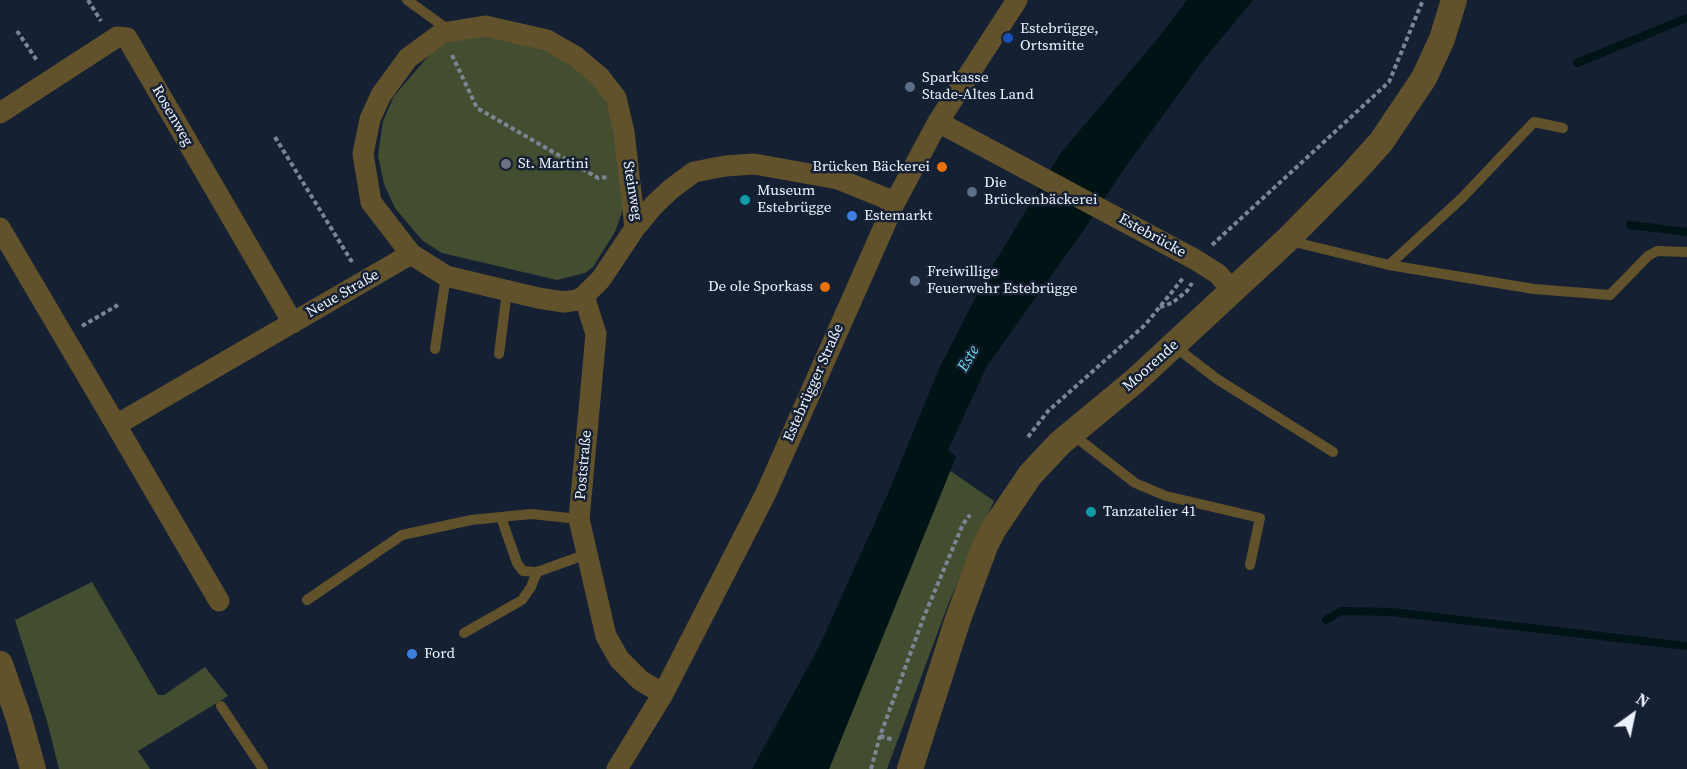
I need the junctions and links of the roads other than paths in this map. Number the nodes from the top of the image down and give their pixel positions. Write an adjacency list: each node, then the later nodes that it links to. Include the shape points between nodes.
1 (407, 0): 4 (lane)
2 (1017, 0): 6 (street, Estebrügger Straße)
3 (1454, 0): 11 (street, Moorende, via 1424,78 1401,113 1353,173)
4 (446, 32): 10 (street, Steinweg, via 485,26 547,40 600,77 616,98 624,132); 13 (street, Steinweg, via 408,58 381,95 370,119 363,154 371,202)
5 (0, 113): 19 (street, Rosenweg, via 117,37 127,38)
6 (938, 122): 8 (street, Estebrügger Straße); 16 (street, Estebrücke, via 1107,211 1195,270 1218,274)
7 (1563, 128): 14 (lane, via 1534,122 1461,199)
8 (895, 202): 10 (street, Steinweg, via 838,179 754,164 725,166 694,172 654,205); 35 (street, Estebrügger Straße, via 765,493)
9 (0, 228): 23 (street)
10 (635, 228): 18 (street, via 601,279)
11 (1287, 240): 14 (lane); 16 (street, Moorende)
12 (1687, 252): 14 (lane, via 1658,251 1648,256 1611,295 1534,289)
13 (411, 254): 15 (street); 19 (street, Neue Straße)
14 (1389, 265)
15 (446, 276): 17 (street); 21 (lane)
16 (1232, 290): 20 (street, Moorende)
17 (507, 291): 18 (street, via 564,302); 22 (lane)
18 (584, 296): 27 (street, Poststraße, via 596,334)
19 (293, 323): 23 (street, Neue Straße)
20 (1174, 345): 24 (street, Moorende); 25 (lane, via 1217,379)
21 (435, 349)
22 (499, 354)
23 (116, 425): 32 (street)
24 (1072, 434): 29 (lane, via 1135,483 1166,496 1260,518); 40 (street, Moorende, via 1029,475 993,530 958,619)
25 (1333, 452)
26 (501, 517): 27 (lane, via 531,514); 30 (lane, via 517,563 523,571); 31 (lane, via 402,535)
27 (579, 519): 28 (street, Poststraße)
28 (587, 554): 30 (lane); 35 (street, Poststraße, via 606,636 619,659 640,680)
29 (1250, 565)
30 (537, 572): 33 (lane, via 522,600)
31 (307, 600)
32 (219, 601)
33 (464, 633)
34 (0, 664): 37 (street)
35 (663, 694): 39 (street, Estebrügger Straße)
36 (221, 706): 38 (lane)
37 (33, 769)
38 (263, 769)
39 (617, 769)
40 (910, 769)

